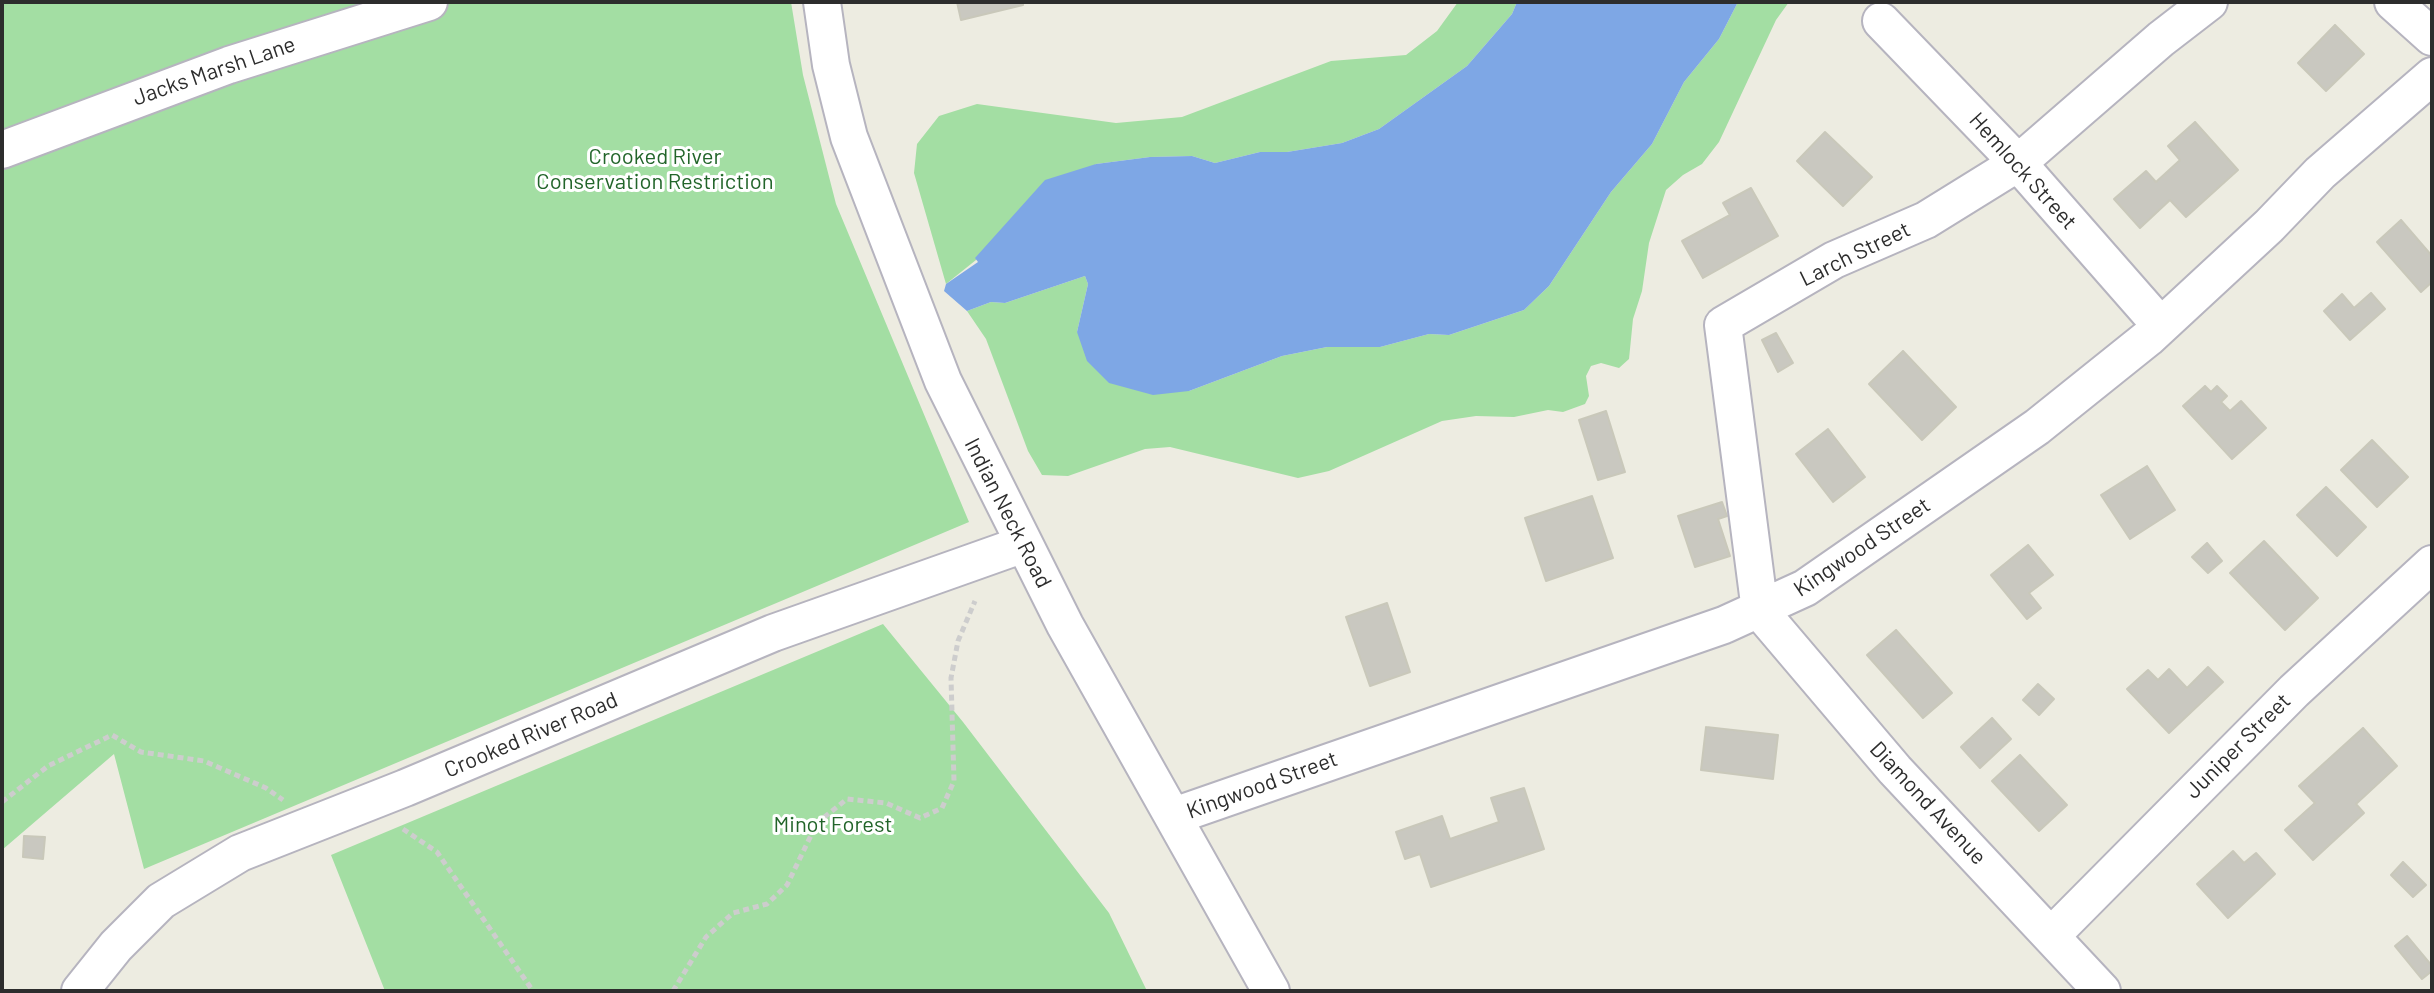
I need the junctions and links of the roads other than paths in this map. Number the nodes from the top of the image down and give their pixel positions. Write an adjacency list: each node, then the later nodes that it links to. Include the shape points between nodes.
1 (429, 2): 8 (street, Jacks Marsh Lane, via 229,65)
2 (822, 2): 11 (street, Indian Neck Road, via 843,115 895,262)
3 (2209, 2): 9 (street, Larch Street)
4 (2393, 2): 6 (street)
5 (1881, 21): 9 (street, Hemlock Street)
6 (2432, 37)
7 (2432, 76): 10 (street, Kingwood Street, via 2320,173)
8 (2, 150)
9 (2018, 163): 10 (street, Hemlock Street); 13 (street, Larch Street, via 1926,220 1834,260 1723,325)
10 (2161, 326): 13 (street, Kingwood Street, via 1998,454 1818,580)
11 (1011, 549): 14 (street, Indian Neck Road, via 1065,625); 16 (street, Crooked River Road, via 773,633 240,853 179,888 131,930)
12 (2432, 564): 15 (street, Juniper Street, via 2294,691)
13 (1760, 611): 14 (street, Kingwood Street); 15 (street, Diamond Avenue, via 1895,770)
14 (1174, 816): 17 (street, Indian Neck Road)
15 (2051, 936): 18 (street, Diamond Avenue)
16 (80, 991)
17 (1271, 991)
18 (2102, 991)

